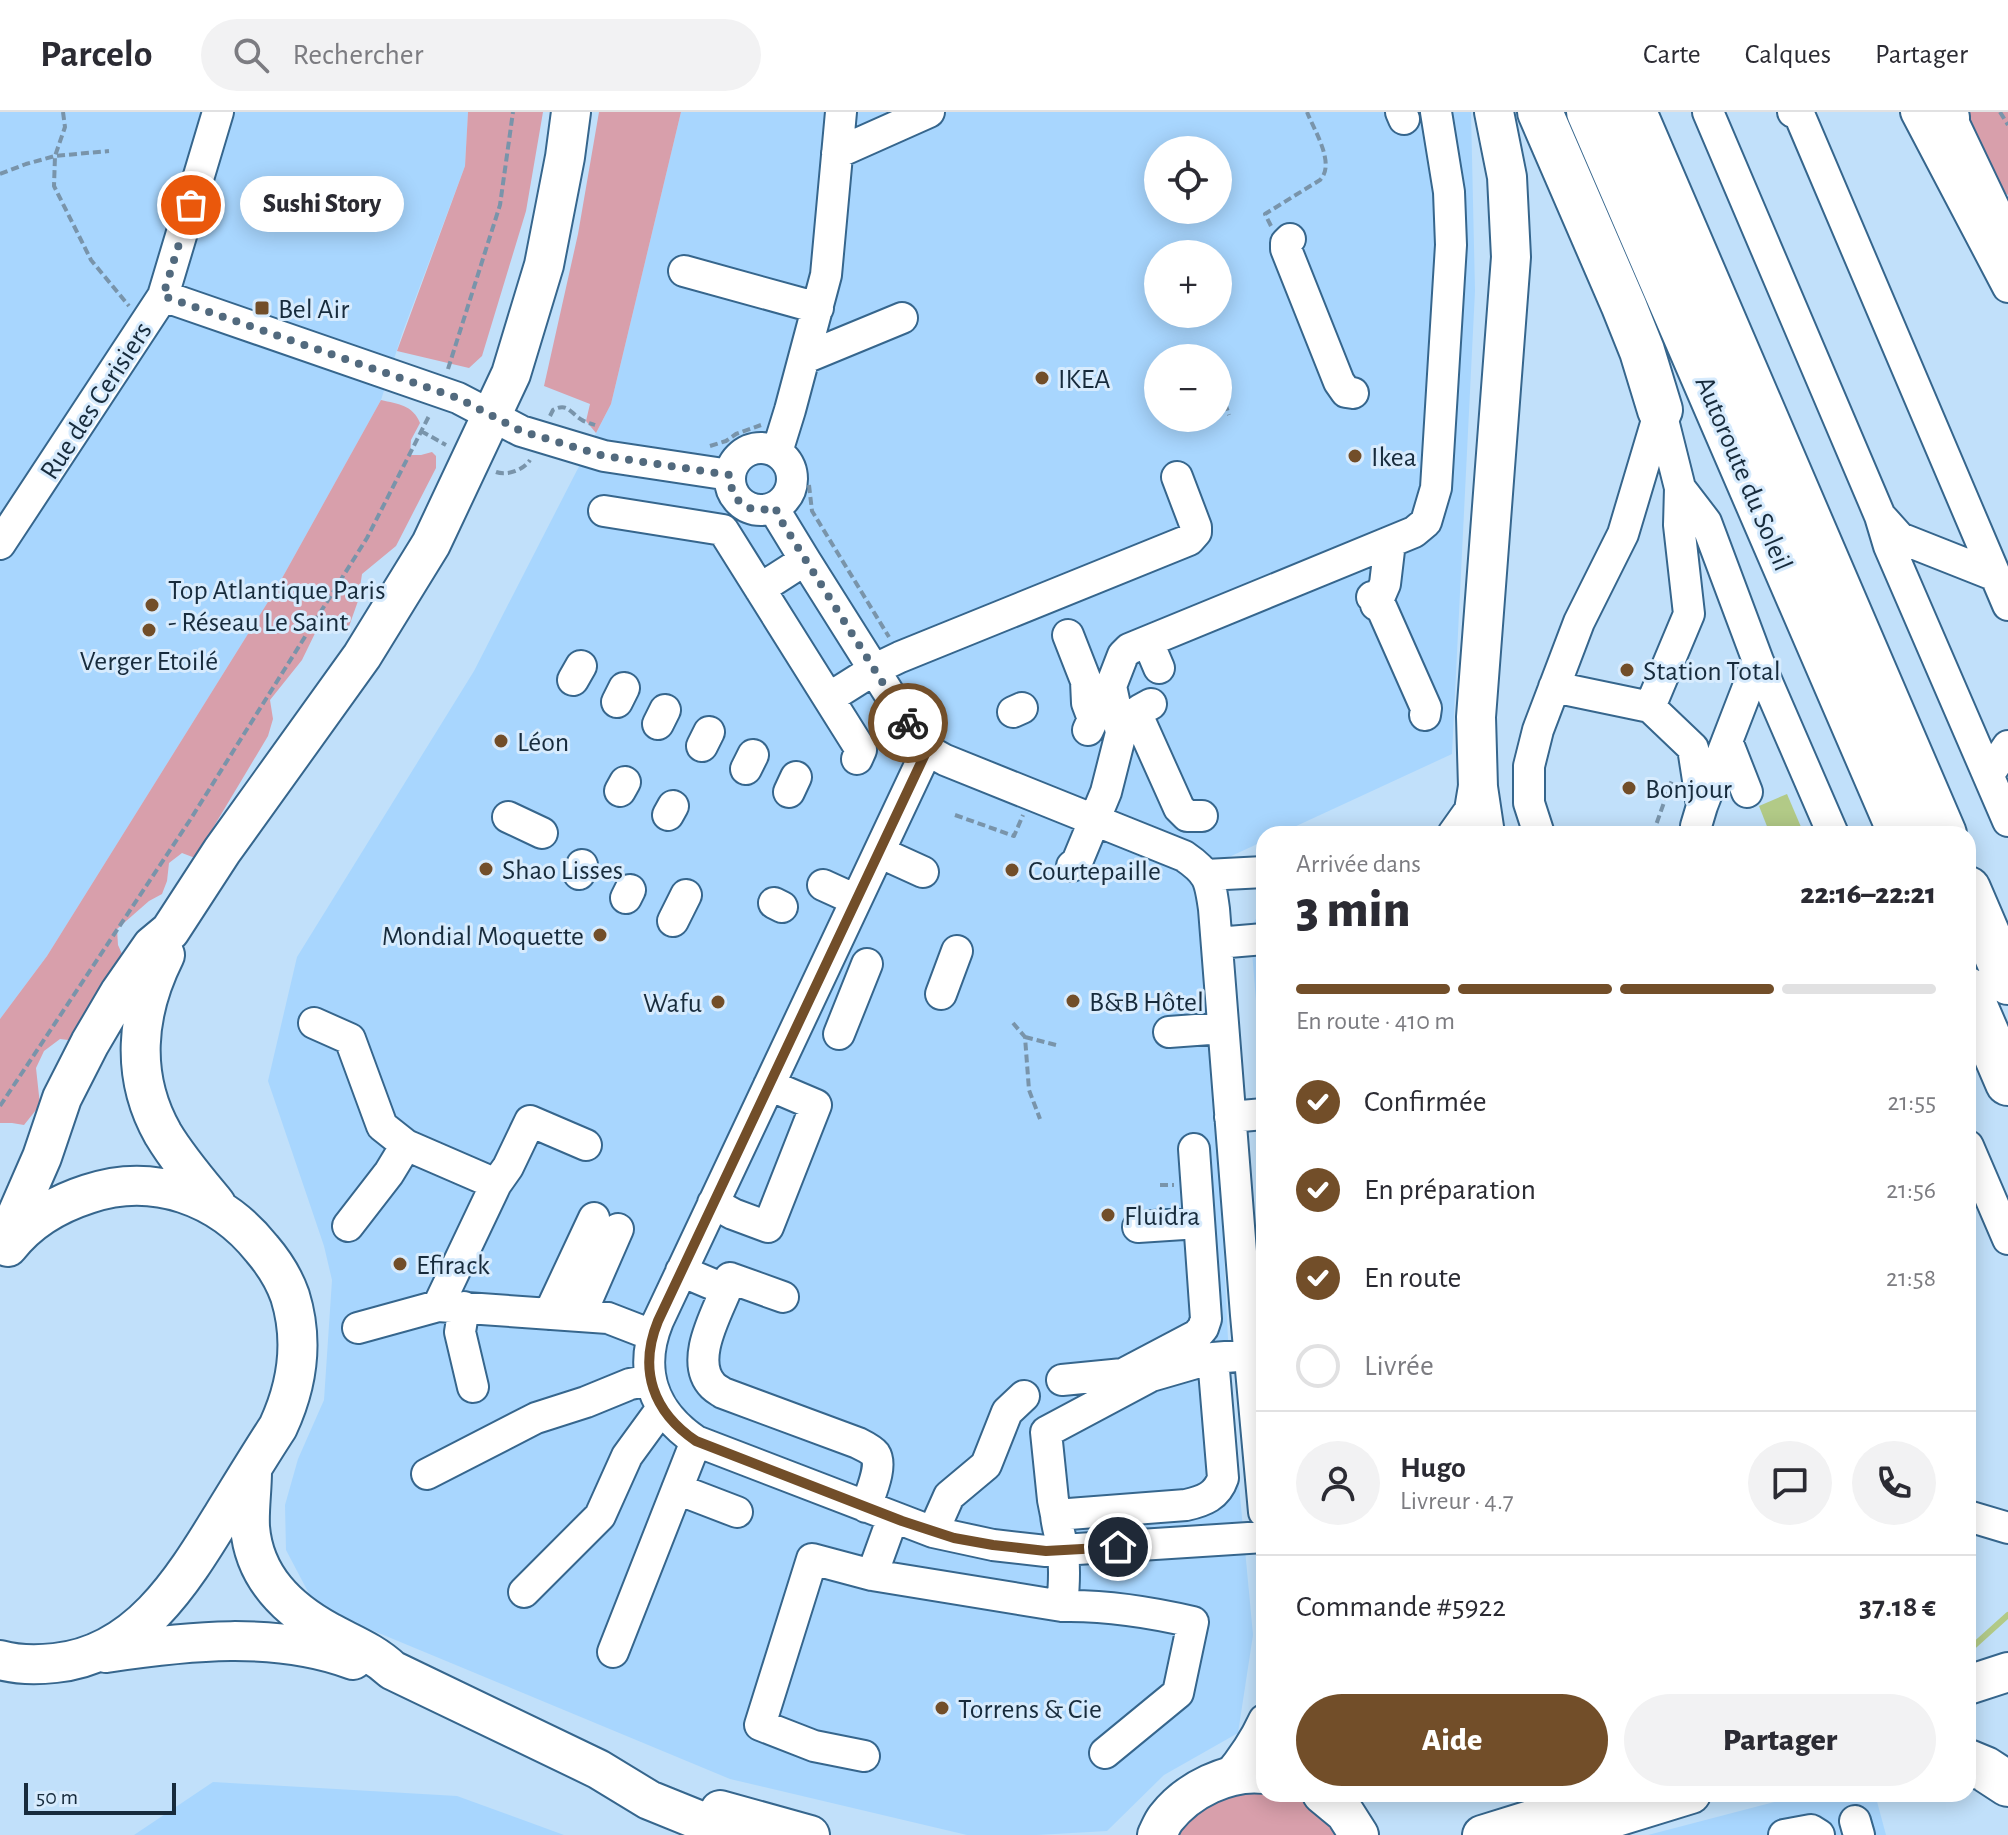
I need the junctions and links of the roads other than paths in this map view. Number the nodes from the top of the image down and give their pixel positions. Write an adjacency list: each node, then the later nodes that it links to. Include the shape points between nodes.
1 (218, 112): 18 (street, Rue des Cerisiers)
2 (571, 112): 24 (main road, via 544,265 511,374)
3 (841, 112): 13 (street)
4 (929, 112): 13 (street)
5 (1436, 112): 33 (street, via 1444,227 1451,245 1441,298 1429,483 1436,488 1426,522)
6 (1494, 112): 52 (main road, via 1507,177 1511,257 1476,717)
7 (1540, 112): 23 (highway, via 1624,306)
8 (1589, 112): 64 (highway, Autoroute du Soleil)
9 (1634, 112): 65 (highway, Autoroute du Soleil)
10 (1708, 112): 31 (street)
11 (1793, 112): 35 (street, via 1799,114)
12 (1938, 114): 15 (main road); 17 (street)
13 (837, 153): 19 (street)
14 (1290, 239): 22 (street, via 1286,249 1341,386)
15 (2008, 246)
16 (684, 271): 19 (street)
17 (2008, 287)
18 (163, 296): 24 (street, via 458,398); 32 (street, Rue des Cerisiers)
19 (818, 308): 21 (street)
20 (902, 318): 21 (street)
21 (805, 358): 25 (street)
22 (1353, 393)
23 (1660, 410): 28 (street); 42 (street, via 1623,534)
24 (492, 416): 26 (street, via 521,431 604,456); 75 (main road, via 431,544 362,656)
25 (777, 452): 26 (street, via 747,451); 29 (street, via 790,466 792,485)
26 (730, 475): 29 (street, via 739,502 756,510)
27 (1177, 477): 40 (street, via 1196,527 1189,540)
28 (1680, 488): 39 (street, via 1706,522); 45 (street, via 1689,614)
29 (775, 507): 34 (street)
30 (604, 511): 36 (street, via 702,531 723,530)
31 (1880, 516): 35 (street, via 1900,538); 53 (street)
32 (2, 537)
33 (1390, 542): 41 (street, via 1153,655 1129,649); 46 (street, via 1385,584 1374,601 1375,597 1379,602)
34 (805, 560): 36 (street); 40 (street)
35 (1996, 576): 37 (street)
36 (766, 604): 44 (street)
37 (2008, 605)
38 (1068, 635): 41 (street)
39 (1758, 661): 48 (street); 63 (street)
40 (875, 669): 44 (street); 50 (street)
41 (1093, 681): 47 (street); 57 (street, via 1111,690 1121,733)
42 (1554, 687): 45 (street); 62 (street, via 1529,766 1529,803)
43 (1151, 704): 55 (street, via 1140,710 1139,719 1173,796 1185,814)
44 (830, 705): 51 (street, via 861,750)
45 (1650, 707): 58 (street, via 1693,748)
46 (1425, 715)
47 (1088, 730)
48 (1727, 741): 54 (street); 58 (street)
49 (2008, 746): 53 (street)
50 (927, 750): 57 (street); 67 (street)
51 (857, 759)
52 (1477, 770): 60 (street, via 1470,810); 61 (main road)
53 (1989, 774): 59 (street)
54 (1747, 792)
55 (1202, 816)
56 (508, 817): 66 (street)
57 (1094, 820): 68 (street); 71 (street, via 1184,856)
58 (1700, 820)
59 (2008, 821)
60 (1459, 826)
61 (1484, 826)
62 (1536, 826)
63 (1830, 826)
64 (1898, 826)
65 (1941, 826)
66 (542, 833)
67 (879, 852): 69 (street); 73 (street)
68 (1072, 866)
69 (923, 872)
70 (1256, 872): 71 (street)
71 (1206, 875): 77 (street)
72 (823, 885): 73 (street)
73 (856, 900): 79 (street)
74 (1976, 908): 80 (highway)
75 (170, 931): 97 (main road, via 144,1006 141,1069 148,1102 163,1133); 103 (main road, via 152,946 120,992 77,1068)
76 (1256, 940): 77 (street)
77 (1217, 943): 84 (street)
78 (957, 951): 81 (street)
79 (852, 958): 86 (street); 88 (street)
80 (2008, 982)
81 (941, 994)
82 (1976, 1009): 87 (highway)
83 (314, 1023): 91 (street, via 350,1039 382,1126)
84 (1223, 1028): 85 (street); 90 (street)
85 (1169, 1032)
86 (839, 1034)
87 (2008, 1083)
88 (769, 1085): 96 (street); 96 (street, via 816,1105 768,1227)
89 (1256, 1115): 90 (street)
90 (1230, 1117): 98 (street)
91 (406, 1145): 95 (street); 100 (street)
92 (586, 1145): 95 (street, via 530,1121)
93 (1194, 1149): 99 (street)
94 (1976, 1165): 102 (street)
95 (496, 1184): 109 (street)
96 (713, 1203): 106 (street)
97 (220, 1209): 103 (main road, via 157,1186 104,1188 41,1216); 123 (main road, via 267,1255 284,1282 295,1320 294,1386 278,1427)
98 (1251, 1214): 105 (street)
99 (1199, 1223): 101 (street); 104 (street)
100 (348, 1226)
101 (1138, 1227)
102 (2008, 1239)
103 (5, 1251)
104 (1202, 1261): 105 (street); 117 (street, via 1206,1319 1197,1335 1123,1374)
105 (1250, 1268): 114 (street)
106 (681, 1271): 107 (street); 113 (street)
107 (726, 1290): 108 (street, via 730,1278); 127 (street, via 704,1345 712,1385 874,1453)
108 (783, 1297)
109 (451, 1306): 110 (street); 112 (street); 118 (street)
110 (549, 1314): 111 (street); 111 (street, via 606,1223)
111 (580, 1316): 113 (street, via 608,1318)
112 (358, 1328)
113 (652, 1335): 116 (street)
114 (1250, 1355): 115 (street); 121 (street)
115 (1213, 1358): 128 (street, via 1151,1376 1046,1432); 128 (street, via 1223,1478 1219,1488 1186,1505)
116 (651, 1380): 120 (street); 124 (street, via 536,1418)
117 (1062, 1380)
118 (473, 1387)
119 (1024, 1396): 131 (street, via 1007,1412 986,1465 949,1496)
120 (662, 1408): 122 (street); 135 (street, via 627,1456 600,1516)
121 (1256, 1422)
122 (696, 1441): 125 (street); 127 (street)
123 (252, 1468): 138 (main road, via 164,1602 139,1627); 140 (main road, via 254,1551 274,1589 310,1621 379,1657)
124 (427, 1474)
125 (677, 1489): 126 (street); 137 (street)
126 (737, 1512)
127 (879, 1512): 131 (street); 134 (street)
128 (1056, 1515): 133 (street)
129 (1976, 1518): 130 (street)
130 (2008, 1528)
131 (933, 1532): 133 (street, via 993,1545)
132 (1256, 1538): 133 (street)
133 (1063, 1550): 136 (street)
134 (872, 1575): 136 (street); 147 (street, via 812,1559 760,1725 814,1746)
135 (524, 1592)
136 (1062, 1606): 146 (street, via 1193,1622 1178,1693)
137 (613, 1652)
138 (91, 1655): 139 (main road, via 37,1665); 140 (main road, via 236,1641 311,1649)
139 (0, 1660)
140 (392, 1670): 149 (main road)
141 (2008, 1672): 142 (main road)
142 (1976, 1682)
143 (2008, 1685): 144 (main road)
144 (1976, 1696)
145 (1256, 1735): 150 (street)
146 (1105, 1753)
147 (864, 1756)
148 (1976, 1765): 151 (highway)
149 (598, 1769): 155 (main road, via 649,1800); 156 (main road)
150 (1246, 1776): 157 (main road, via 1193,1793 1165,1818)
151 (2008, 1784)
152 (1332, 1802): 158 (main road)
153 (1587, 1802): 159 (main road)
154 (1665, 1802): 160 (main road)
155 (744, 1835)
156 (810, 1835)
157 (1157, 1835)
158 (1359, 1835)
159 (1482, 1835)
160 (1558, 1835)
161 (1784, 1835): 162 (street, via 1811,1830)
162 (1819, 1835)

